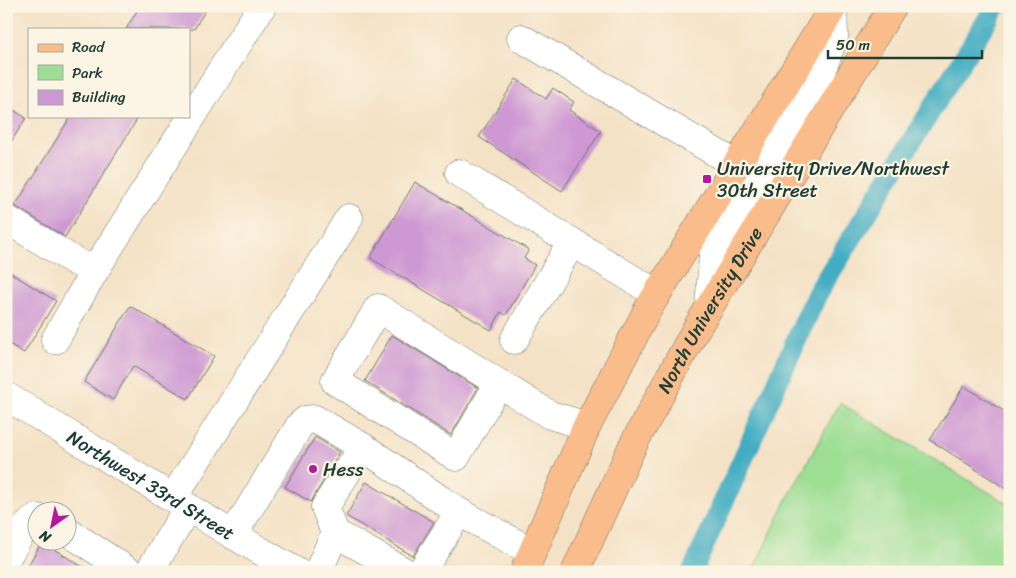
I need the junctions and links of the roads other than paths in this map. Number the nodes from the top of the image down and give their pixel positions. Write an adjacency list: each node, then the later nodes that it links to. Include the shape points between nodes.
1 (262, 6): 10 (street)
2 (834, 6): 5 (main road); 12 (street, via 834,37 816,86 714,255)
3 (892, 7): 12 (main road, North University Drive)
4 (521, 38): 5 (street)
5 (736, 165): 11 (main road)
6 (459, 173): 9 (street)
7 (349, 218): 19 (street)
8 (6, 219): 10 (street, via 76,262)
9 (572, 242): 11 (street); 14 (street)
10 (95, 270): 13 (street)
11 (657, 294): 17 (main road)
12 (709, 308): 33 (main road, North University Drive, via 634,445)
13 (55, 340)
14 (514, 340)
15 (499, 383): 15 (street, via 378,308 334,381 456,457); 17 (street, via 550,415)
16 (6, 396): 19 (street, Northwest 33rd Street)
17 (587, 426): 26 (main road)
18 (363, 447): 20 (street); 22 (street, via 324,507); 23 (street, via 315,420 306,420)
19 (181, 503): 23 (street, Northwest 33rd Street); 29 (street)
20 (460, 512): 26 (street); 32 (street)
21 (28, 524): 25 (street)
22 (335, 533): 30 (street); 31 (street)
23 (234, 535): 27 (street, Northwest 33rd Street)
24 (78, 538): 28 (street)
25 (6, 559)
26 (528, 562)
27 (283, 568)
28 (130, 572)
29 (149, 572)
30 (318, 572)
31 (405, 572)
32 (421, 572)
33 (575, 572)

